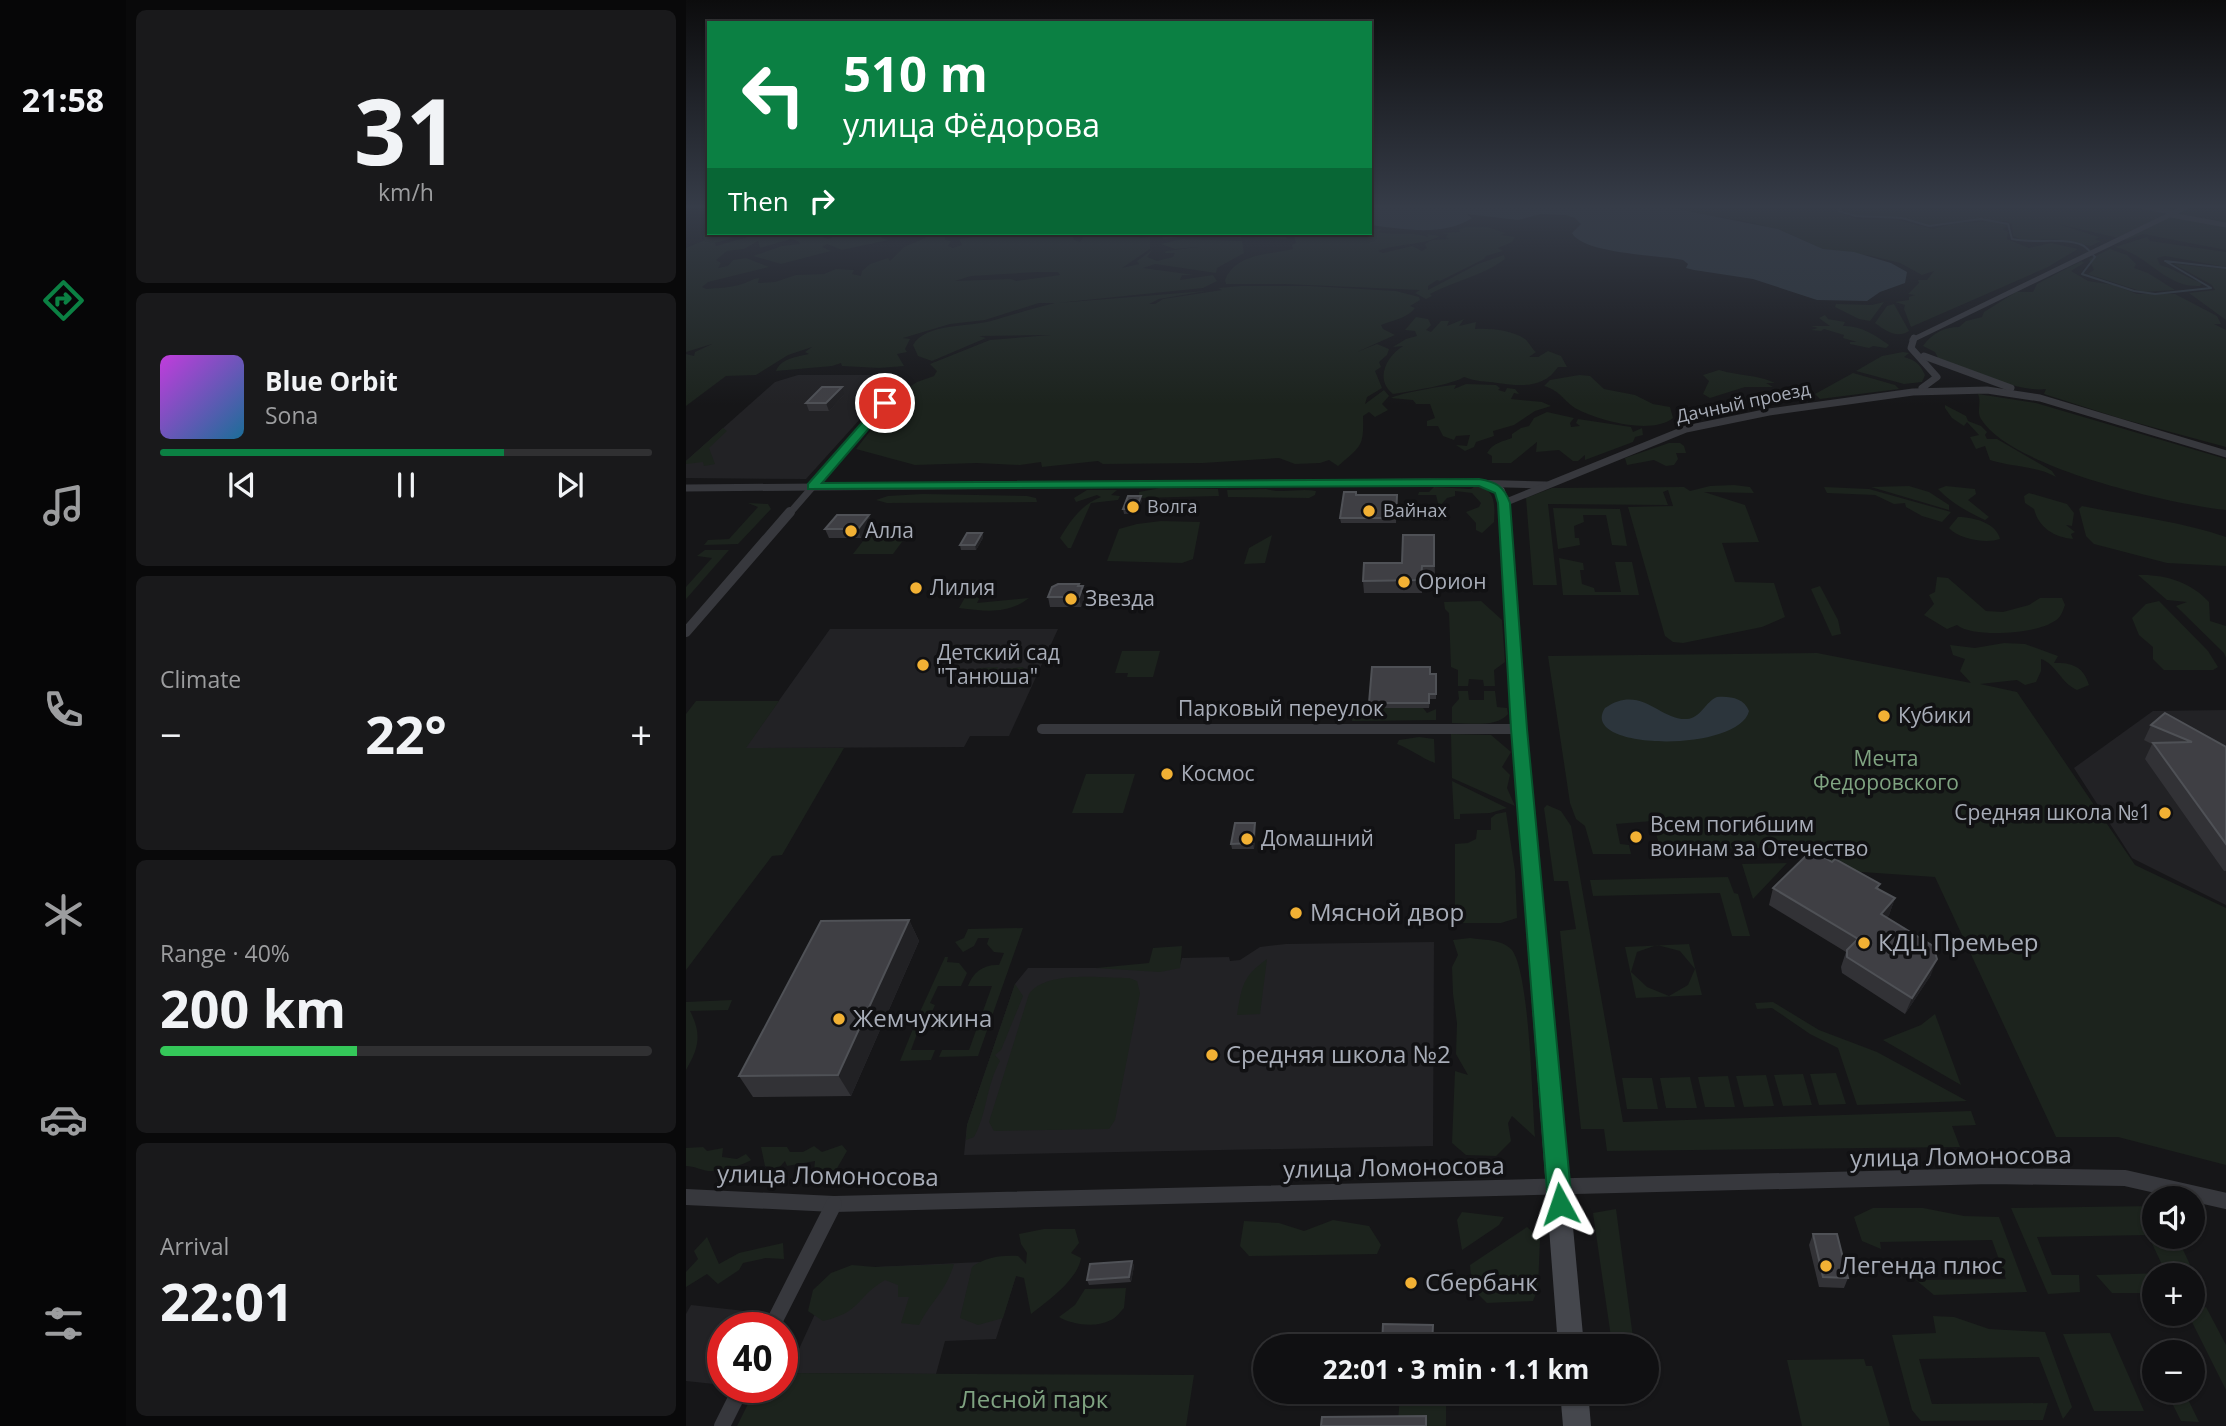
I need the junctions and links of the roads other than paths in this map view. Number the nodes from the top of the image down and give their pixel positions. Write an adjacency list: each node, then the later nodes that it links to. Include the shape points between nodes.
1 (2052, 272): 2 (street, via 1918,335 1910,344)
2 (1917, 353): 4 (street, via 1937,377); 5 (street)
3 (903, 383): 9 (street)
4 (1913, 392): 5 (street, Дачный проезд, via 1964,389); 8 (street, Дачный проезд, via 1686,429)
5 (2040, 398): 6 (street)
6 (2226, 454)
7 (1490, 485): 8 (street); 9 (street); 11 (street, via 1500,491)
8 (1546, 485): 11 (street, Дачный проезд)
9 (813, 487): 10 (street); 12 (street)
10 (686, 488)
11 (1504, 503): 14 (street)
12 (686, 632)
13 (1042, 729): 14 (street, Парковый переулок)
14 (1519, 729): 15 (street)
15 (1558, 1187): 17 (street, улица Ломоносова, via 1991,1176 2124,1178); 18 (street, улица Ломоносова); 20 (street)
16 (686, 1196): 18 (street, улица Ломоносова)
17 (2226, 1201)
18 (834, 1204): 19 (street)
19 (779, 1312)
20 (1570, 1334)
21 (734, 1403): 23 (street)
22 (1575, 1404): 24 (street)
23 (722, 1426)
24 (1577, 1426)

